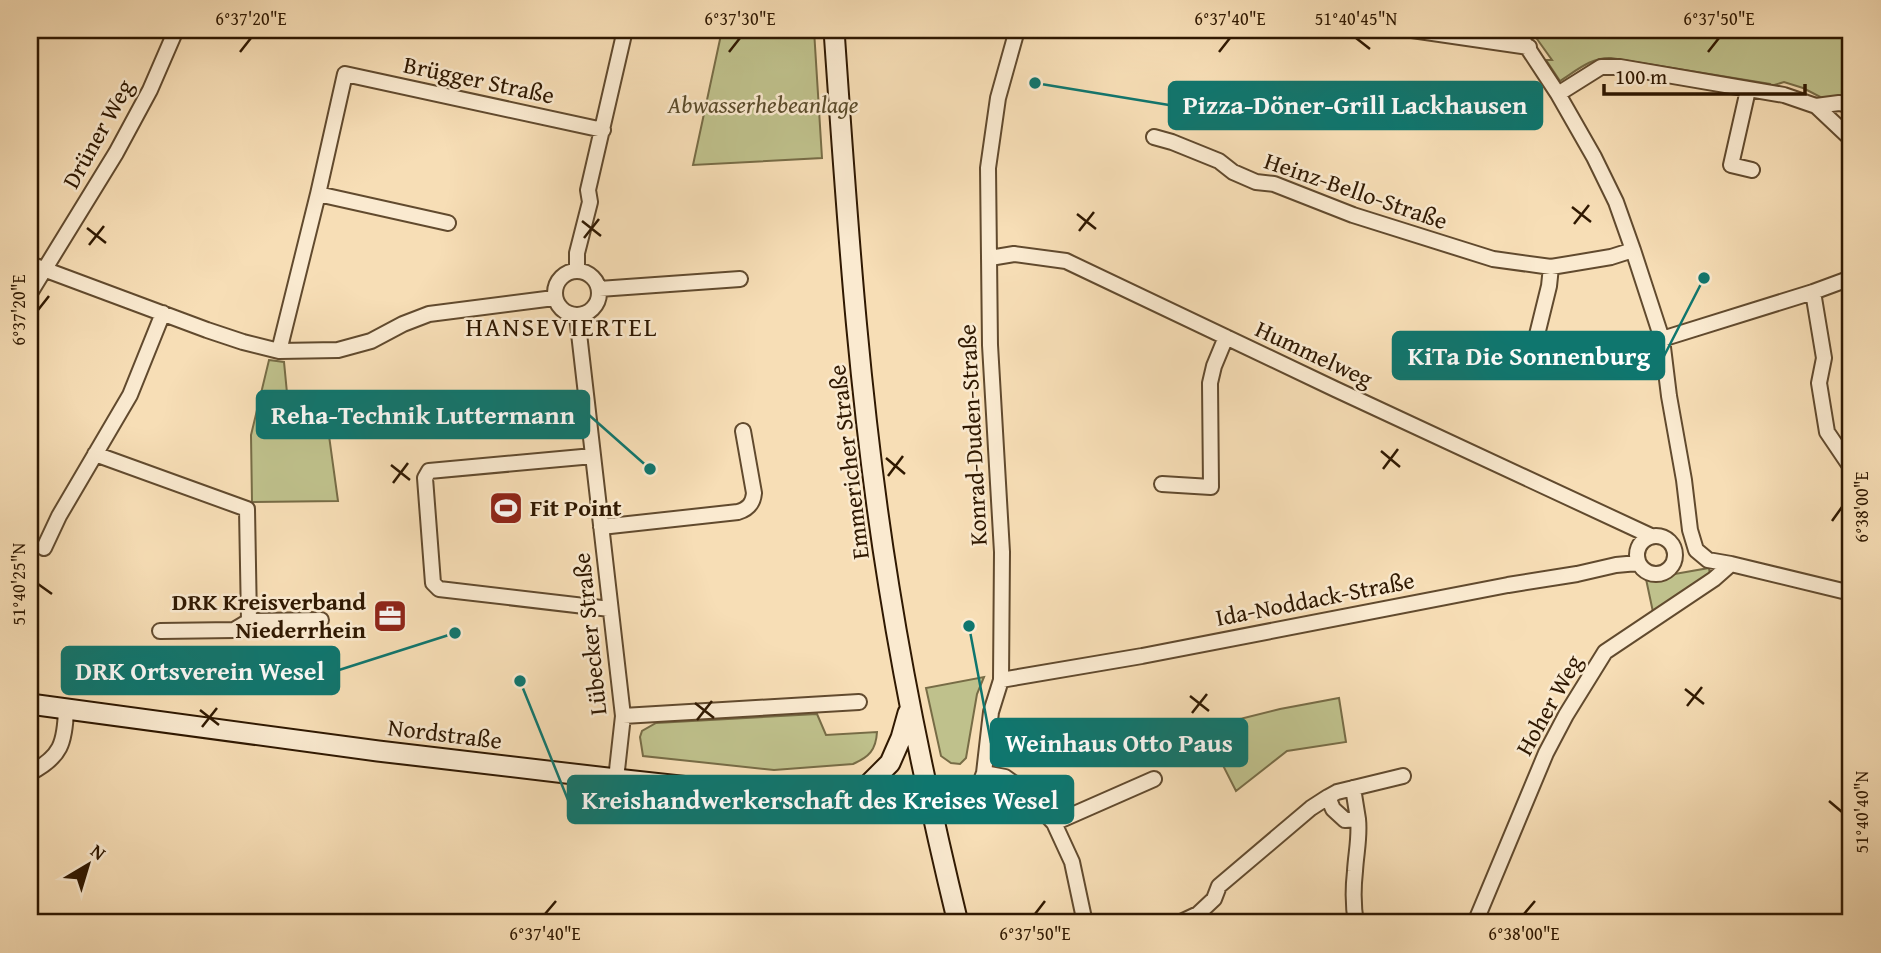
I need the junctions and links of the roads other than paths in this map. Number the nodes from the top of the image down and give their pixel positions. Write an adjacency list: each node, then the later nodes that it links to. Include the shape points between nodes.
1 (176, 30): 22 (street, Drüner Weg, via 116,153)
2 (625, 30): 12 (street)
3 (834, 30): 54 (street, Emmericher Straße, via 864,394)
4 (1017, 30): 19 (street, Konrad-Duden-Straße, via 998,98 988,168)
5 (1412, 30): 7 (street)
6 (1516, 30): 7 (street)
7 (1529, 47): 9 (street)
8 (1748, 90): 9 (street, via 1601,66); 11 (street); 15 (street, via 1731,165)
9 (1558, 94): 18 (street, via 1616,202)
10 (1851, 105): 11 (street)
11 (1816, 106): 14 (street)
12 (603, 130): 16 (street, Brügger Straße, via 345,74); 23 (street, via 588,190 590,202)
13 (1154, 137): 21 (street, Heinz-Bello-Straße, via 1219,161 1256,182 1274,184 1353,215 1493,259)
14 (1851, 139)
15 (1752, 170)
16 (318, 194): 17 (street); 34 (street)
17 (448, 223)
18 (1633, 250): 21 (street, Heinz-Bello-Straße); 33 (street)
19 (989, 258): 32 (street, Hummelweg, via 1014,254 1066,261); 51 (street, Konrad-Duden-Straße, via 1002,552)
20 (30, 264): 22 (street)
21 (1551, 267): 35 (street)
22 (45, 269): 28 (street, Drüner Weg); 30 (street)
23 (577, 271): 26 (street, via 587,273); 29 (street, via 564,274 555,284)
24 (1851, 278): 27 (street)
25 (740, 279): 26 (street)
26 (599, 289): 31 (street, via 594,308)
27 (1813, 292): 33 (street); 39 (street, via 1824,358 1819,383 1827,432)
28 (30, 293)
29 (554, 298): 31 (street, via 562,311); 34 (street, via 429,314 371,341 338,350)
30 (163, 313): 34 (street); 37 (street, via 130,395)
31 (577, 316): 38 (street, Lübecker Straße)
32 (1226, 337): 40 (street, via 1210,383 1211,487); 42 (street, Hummelweg)
33 (1662, 339): 45 (street, via 1696,550 1708,560)
34 (279, 351)
35 (1532, 351)
36 (743, 431): 41 (street, via 754,493 746,509)
37 (96, 454): 43 (street); 49 (street, via 247,509)
38 (593, 457): 41 (street, Lübecker Straße); 47 (street, via 429,471 425,478 433,583 439,589)
39 (1851, 472)
40 (1162, 484)
41 (601, 527): 47 (street, Lübecker Straße)
42 (1651, 536): 44 (street, via 1637,552); 44 (street, Ida-Noddack-Straße, via 1672,544 1675,561 1659,575 1647,573)
43 (44, 548)
44 (1638, 563): 51 (street, Ida-Noddack-Straße)
45 (1731, 564): 46 (street); 73 (street, Hoher Weg, via 1605,652 1546,753)
46 (1851, 593)
47 (610, 609): 56 (street, Lübecker Straße)
48 (321, 620): 49 (street)
49 (249, 621): 50 (street, via 234,630)
50 (160, 631)
51 (1001, 680): 58 (street, Konrad-Duden-Straße, via 991,712)
52 (859, 702): 56 (street)
53 (30, 704): 55 (street, Nordstraße)
54 (909, 708): 63 (street, via 890,763); 64 (street, Emmericher Straße)
55 (66, 709): 57 (street, via 62,743 53,759); 60 (street, Nordstraße)
56 (623, 716): 60 (street, Lübecker Straße)
57 (30, 773)
58 (984, 773): 64 (street, via 979,786 969,793); 67 (street, via 1005,777)
59 (1403, 776): 62 (street)
60 (616, 779): 63 (street, Nordstraße, via 762,795)
61 (1154, 779): 67 (street)
62 (1353, 788): 65 (street); 66 (street)
63 (857, 796): 64 (street, Nordstraße, via 902,793)
64 (929, 797): 69 (street, Emmericher Straße)
65 (1328, 797): 66 (street, via 1345,820); 68 (street, via 1219,886)
66 (1358, 819): 72 (street)
67 (1054, 823): 70 (street, via 1072,862)
68 (1199, 919): 71 (street)
69 (958, 923)
70 (1085, 923)
71 (1179, 923)
72 (1356, 923)
73 (1475, 923)

